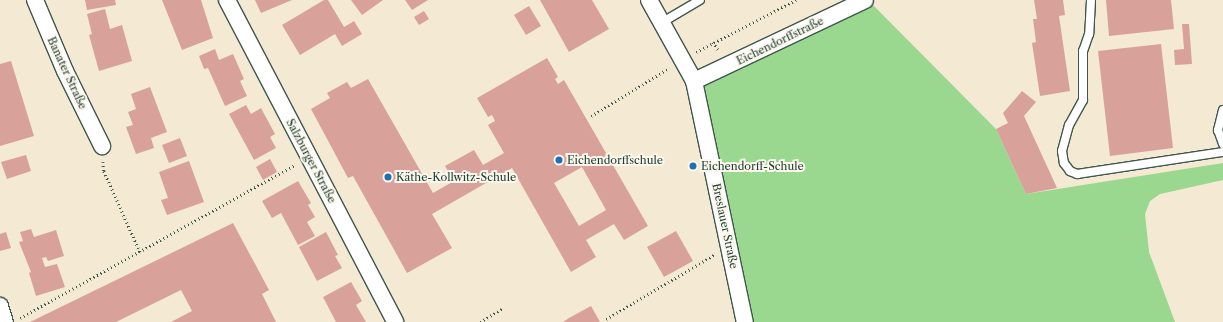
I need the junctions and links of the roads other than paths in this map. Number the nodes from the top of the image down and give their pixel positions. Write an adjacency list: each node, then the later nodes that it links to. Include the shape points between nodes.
1 (35, 0): 11 (street, Banater Straße, via 65,71)
2 (227, 0): 13 (street, Salzburger Straße)
3 (649, 0): 7 (street, Breslauer Straße)
4 (700, 0): 7 (lane)
5 (865, 0): 8 (street, Eichendorffstraße)
6 (1091, 0): 12 (lane, via 1089,34 1083,51 1083,100 1069,125 1062,151 1064,163 1070,171 1077,174)
7 (661, 23): 8 (street, Breslauer Straße)
8 (694, 81): 14 (street, Breslauer Straße)
9 (1223, 110): 10 (lane, via 1218,130)
10 (1223, 144)
11 (102, 146)
12 (1223, 152)
13 (395, 322)
14 (746, 322)

